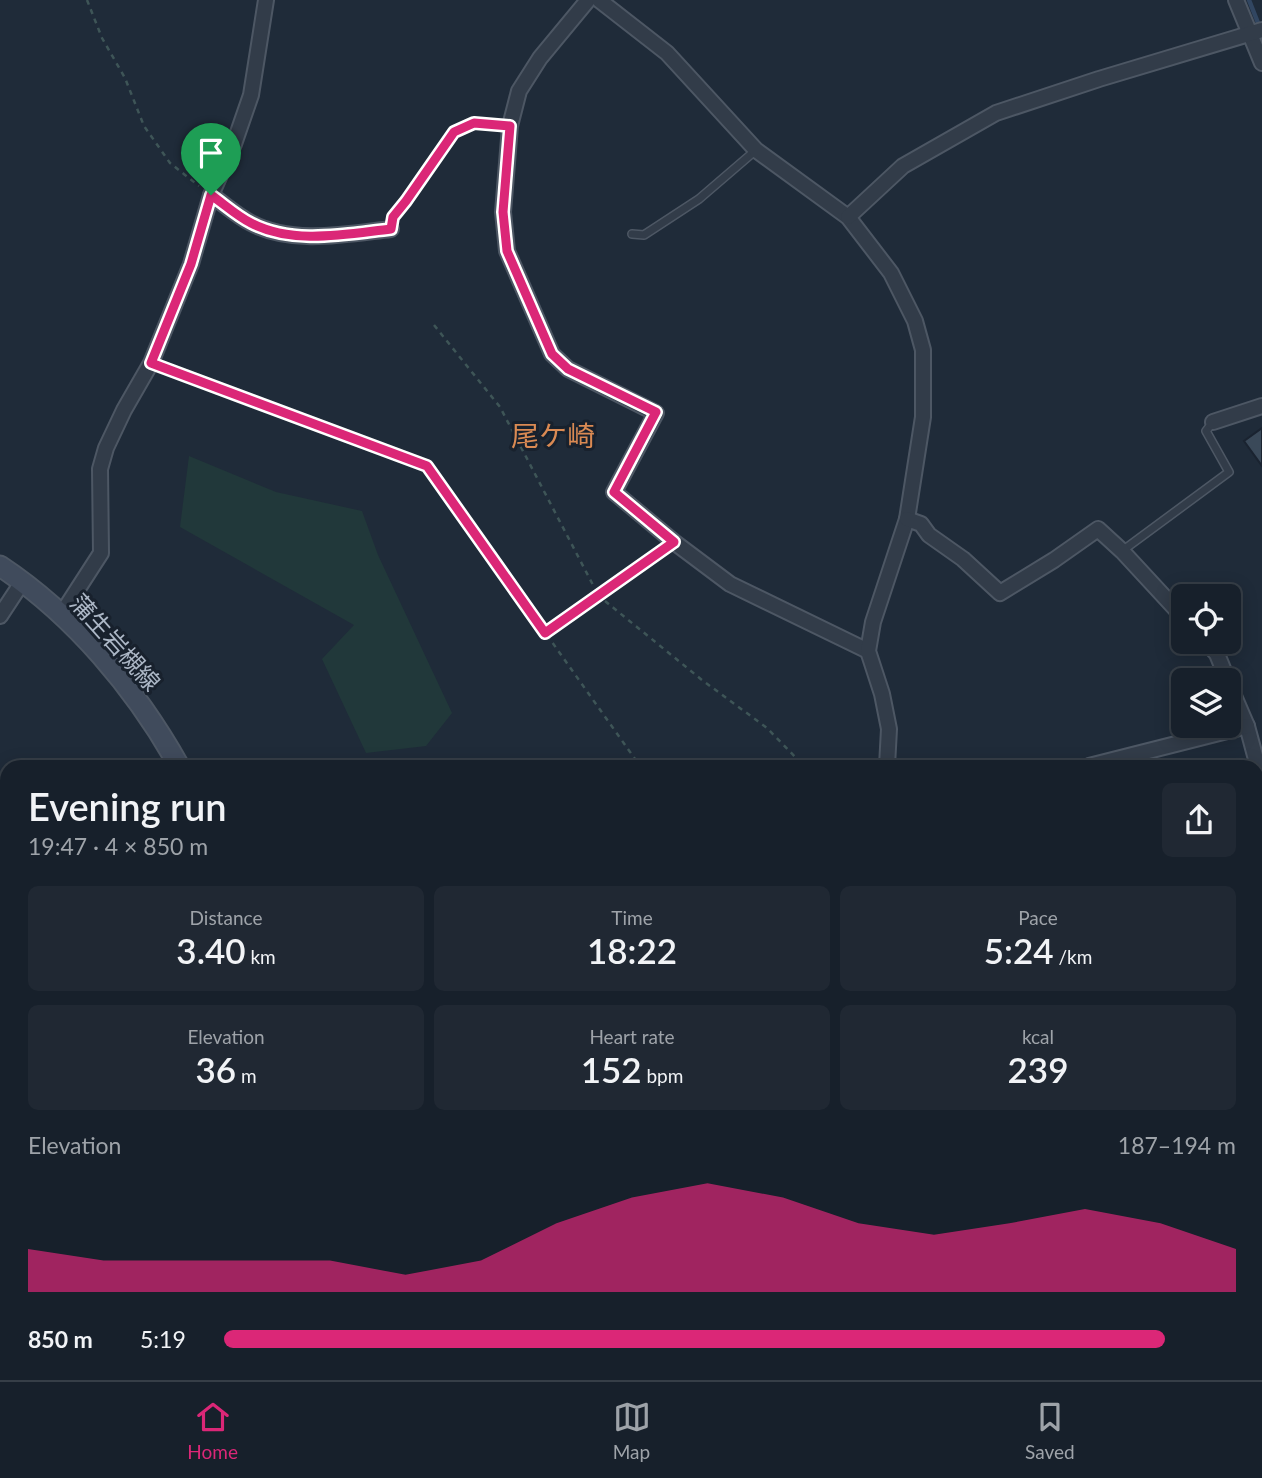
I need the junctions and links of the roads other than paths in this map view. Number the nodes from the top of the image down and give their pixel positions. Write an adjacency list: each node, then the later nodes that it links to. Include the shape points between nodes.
1 (266, 0): 8 (street, via 251,94)
2 (588, 0): 15 (street, via 519,90 510,126 503,212 507,251 552,354 568,369 656,412 614,492)
3 (599, 0): 7 (street, via 667,53)
4 (1236, 0): 5 (street)
5 (1256, 32): 6 (street); 9 (street, via 996,113 903,166)
6 (1262, 63)
7 (756, 150): 9 (street); 11 (lane, via 699,199 644,235)
8 (211, 195): 10 (street, via 252,224 291,235); 21 (street, via 191,264 151,363 106,448 100,469 101,553)
9 (848, 217): 14 (street, via 891,273 915,321 923,350 923,417)
10 (391, 229)
11 (632, 234)
12 (1262, 406): 13 (street)
13 (1213, 422): 16 (lane, via 1206,431 1229,472)
14 (907, 519): 16 (street, via 921,524 1000,593 1098,529); 23 (street)
15 (674, 542): 19 (lane); 23 (street, via 730,584)
16 (1122, 551): 20 (street)
17 (0, 566): 18 (main road, 蒲生岩槻線)
18 (23, 581): 21 (main road, 蒲生岩槻線); 22 (street)
19 (598, 595)
20 (1171, 604)
21 (61, 615): 26 (main road, 蒲生岩槻線, via 146,713)
22 (0, 616)
23 (868, 650): 27 (street, via 890,729)
24 (1241, 712): 25 (street)
25 (1247, 726): 28 (street); 29 (street)
26 (175, 760)
27 (887, 760)
28 (1112, 760)
29 (1256, 760)

